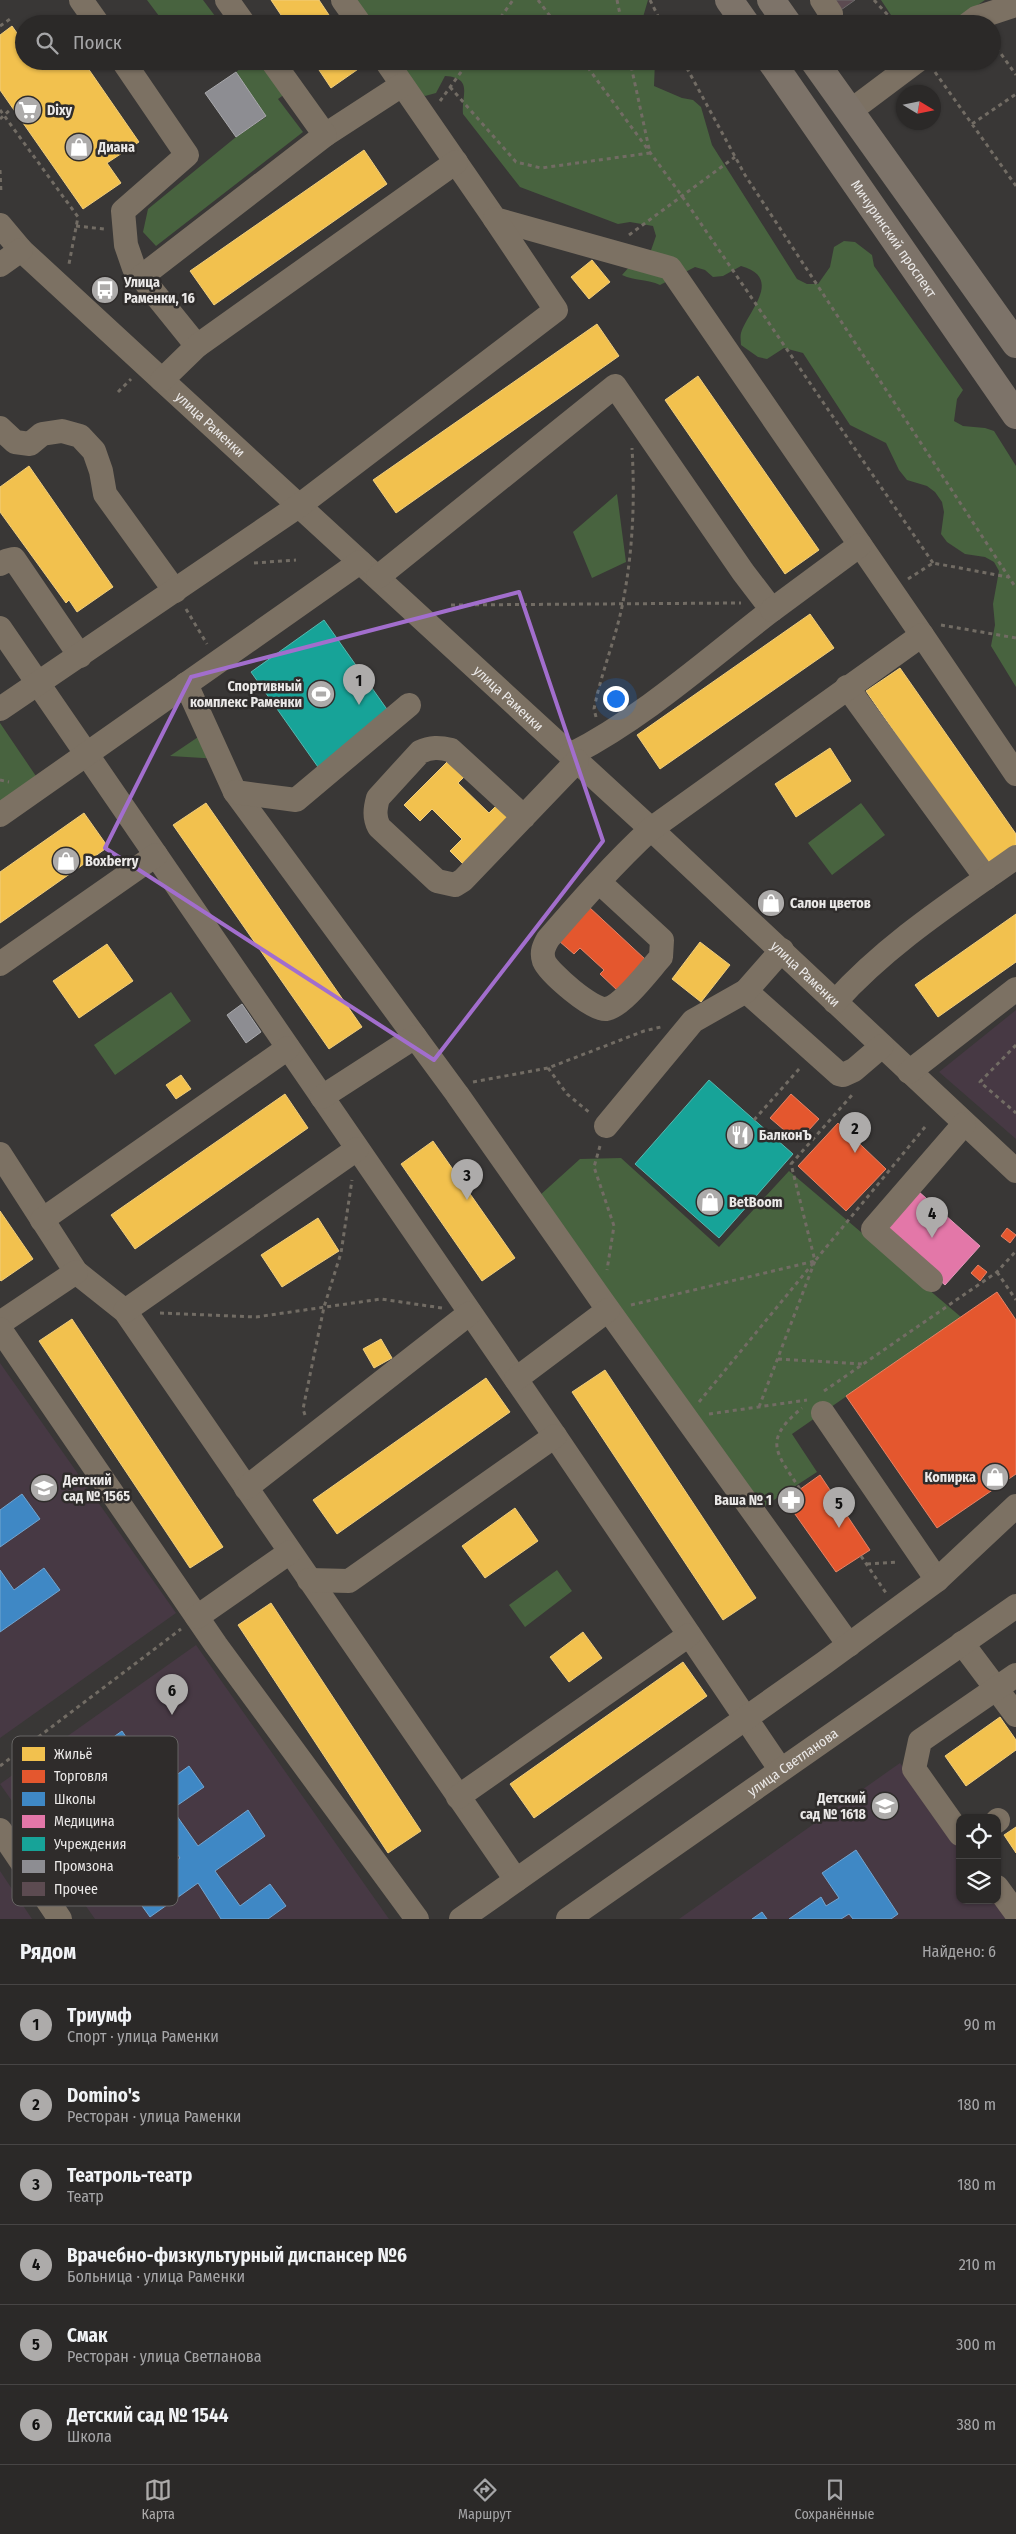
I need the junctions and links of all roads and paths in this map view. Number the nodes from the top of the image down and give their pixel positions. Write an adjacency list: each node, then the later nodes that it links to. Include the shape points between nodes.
1 (81, 0): 13 (street)
2 (227, 0): 14 (street)
3 (344, 0): 15 (street)
4 (514, 0): 16 (path)
5 (538, 0): 17 (path)
6 (617, 0): 18 (path)
7 (650, 0): 19 (path)
8 (729, 0): 20 (main road)
9 (771, 0): 21 (main road)
10 (822, 0): 22 (street)
11 (874, 0): 23 (path)
12 (1016, 5): 24 (street)
13 (92, 15)
14 (238, 15)
15 (354, 15)
16 (503, 15)
17 (549, 15)
18 (620, 15)
19 (658, 15)
20 (740, 15)
21 (782, 15)
22 (832, 15)
23 (888, 15)
24 (985, 15)
25 (10, 19): 26 (path)
26 (0, 26)
27 (1001, 54): 39 (path)
28 (129, 70): 61 (street, via 187,155 123,211)
29 (278, 70): 50 (street)
30 (392, 70): 40 (street)
31 (462, 70): 41 (path)
32 (590, 70): 51 (path)
33 (632, 70): 51 (path)
34 (688, 70): 52 (path)
35 (778, 70): 71 (main road, Мичуринский проспект)
36 (822, 70): 45 (main road)
37 (917, 70): 45 (street)
38 (929, 70): 49 (path)
39 (1016, 75)
40 (402, 85): 48 (street); 50 (street)
41 (450, 87): 48 (path); 51 (path, via 516,162 541,168)
42 (1016, 94): 49 (path)
43 (12, 108): 46 (path)
44 (0, 110): 46 (path)
45 (849, 112): 67 (main road)
46 (4, 116): 47 (path); 60 (path, via 78,217)
47 (0, 119)
48 (426, 120): 53 (street)
49 (972, 124): 55 (path)
50 (325, 135): 66 (street)
51 (650, 153): 57 (path)
52 (735, 157): 57 (path); 79 (path)
53 (456, 162): 58 (street); 68 (street)
54 (0, 170): 56 (path)
55 (1016, 186)
56 (1, 193)
57 (682, 196): 63 (path); 76 (path)
58 (495, 219): 63 (street); 73 (street, via 556,310)
59 (0, 225): 62 (street, улица Раменки)
60 (76, 226): 61 (path); 64 (path)
61 (124, 232): 66 (street, via 134,268)
62 (21, 250): 65 (street); 69 (street, улица Раменки)
63 (608, 251): 74 (street, via 670,268)
64 (69, 264)
65 (0, 265)
66 (141, 277): 68 (street)
67 (1016, 344)
68 (197, 346): 69 (street)
69 (162, 380): 73 (street, улица Раменки)
70 (630, 408): 78 (street, via 615,386); 83 (path, via 633,542); 85 (street)
71 (1016, 415)
72 (0, 428): 81 (street, via 15,442 30,444 42,434 62,431 80,436 94,451 105,494)
73 (300, 505): 75 (street, улица Раменки); 81 (street)
74 (860, 545): 82 (street); 85 (street)
75 (360, 562): 78 (street, улица Раменки); 90 (street)
76 (933, 563): 79 (path); 82 (path)
77 (0, 564): 89 (street, via 14,560)
78 (378, 577): 98 (street, улица Раменки)
79 (1009, 577): 80 (path)
80 (1016, 588)
81 (176, 591): 89 (street); 90 (path)
82 (892, 591): 87 (street)
83 (623, 603): 84 (path); 85 (path); 96 (path, via 594,709)
84 (451, 606)
85 (769, 606): 96 (street, via 629,720)
86 (0, 628): 92 (street)
87 (922, 635): 88 (path, via 942,624); 93 (street); 99 (street)
88 (1016, 638)
89 (80, 656): 92 (street)
90 (218, 662): 91 (street)
91 (186, 684): 97 (street); 100 (street)
92 (38, 685): 95 (street); 97 (street)
93 (847, 687): 103 (street); 106 (street)
94 (409, 705): 100 (street, via 296,800)
95 (0, 709)
96 (602, 736): 98 (street)
97 (87, 754): 101 (street); 104 (street)
98 (573, 758): 102 (street); 103 (street, улица Раменки)
99 (1016, 774)
100 (235, 792): 114 (street)
101 (0, 815)
102 (524, 817): 102 (street, via 455,885 437,881 375,820 378,798 420,752 441,747 451,750)
103 (652, 829): 107 (street); 108 (street, улица Раменки)
104 (156, 855): 109 (street); 117 (street)
105 (1016, 857): 106 (street)
106 (986, 878): 112 (street, via 955,898 857,978)
107 (599, 882): 107 (street, via 548,939 543,950 548,968 594,1007 606,1009 618,1004 664,950 662,940)
108 (782, 950): 111 (street); 112 (street, улица Раменки)
109 (0, 964)
110 (1016, 989): 119 (street)
111 (746, 991): 113 (street); 116 (street, via 843,1076)
112 (835, 1002): 116 (street, улица Раменки)
113 (693, 1021): 118 (path, via 644,1030); 125 (street)
114 (415, 1037): 122 (street); 137 (street)
115 (1016, 1045): 123 (path, via 980,1082)
116 (882, 1046): 119 (street, улица Раменки)
117 (288, 1048): 122 (street); 130 (street)
118 (548, 1068): 120 (path); 125 (path, via 567,1094)
119 (909, 1072): 124 (street, улица Раменки)
120 (474, 1081)
121 (856, 1091): 132 (path, via 792,1164)
122 (322, 1097): 127 (street)
123 (1016, 1113)
124 (964, 1124): 129 (street, улица Раменки); 135 (street, via 873,1229)
125 (606, 1126): 137 (path, via 594,1167 614,1226)
126 (925, 1127): 132 (path)
127 (358, 1149): 138 (path, via 341,1253); 139 (street); 140 (street)
128 (0, 1154): 130 (street)
129 (1016, 1171)
130 (42, 1220): 133 (street)
131 (1016, 1251): 134 (path)
132 (815, 1260): 137 (path); 143 (path); 148 (path)
133 (76, 1272): 139 (street); 141 (street)
134 (997, 1272): 136 (path); 144 (path)
135 (931, 1280)
136 (1016, 1300)
137 (605, 1306): 145 (street); 148 (street)
138 (324, 1307): 139 (path, via 256,1317); 140 (path, via 381,1299); 150 (path, via 303,1409)
139 (125, 1311): 151 (street)
140 (470, 1313): 145 (street); 150 (street)
141 (0, 1322)
142 (0, 1329): 162 (street)
143 (778, 1359): 144 (path); 147 (path)
144 (864, 1364): 146 (path)
145 (516, 1379): 149 (street)
146 (818, 1406): 147 (path); 152 (path, via 786,1421 777,1438 778,1455); 156 (street)
147 (759, 1407): 148 (path)
148 (686, 1418): 165 (street)
149 (555, 1436): 158 (street, via 349,1581); 163 (street)
150 (310, 1438): 151 (street)
151 (246, 1488): 154 (street)
152 (800, 1489)
153 (1016, 1506): 159 (street)
154 (290, 1552): 158 (street); 162 (street)
155 (861, 1556): 157 (path)
156 (923, 1560): 157 (path); 159 (street)
157 (866, 1564): 161 (path)
158 (310, 1580): 173 (street)
159 (937, 1580): 161 (street)
160 (1016, 1606): 164 (street, улица Светланова)
161 (898, 1609): 165 (street)
162 (197, 1616): 169 (path); 182 (street)
163 (689, 1635): 168 (street); 173 (street)
164 (962, 1643): 166 (street); 172 (street, улица Светланова)
165 (849, 1645): 168 (street)
166 (1007, 1682): 167 (street); 174 (street, via 920,1741 914,1769)
167 (1016, 1715)
168 (744, 1717): 172 (street); 177 (street)
169 (39, 1736)
170 (12, 1757): 171 (path)
171 (0, 1766)
172 (780, 1769): 184 (street, улица Светланова)
173 (458, 1796): 177 (street)
174 (956, 1828)
175 (0, 1830): 176 (street)
176 (12, 1848)
177 (516, 1880): 183 (street)
178 (1001, 1892): 180 (street)
179 (51, 1906): 181 (street)
180 (1016, 1913)
181 (60, 1919)
182 (417, 1919)
183 (461, 1919)
184 (568, 1919)

